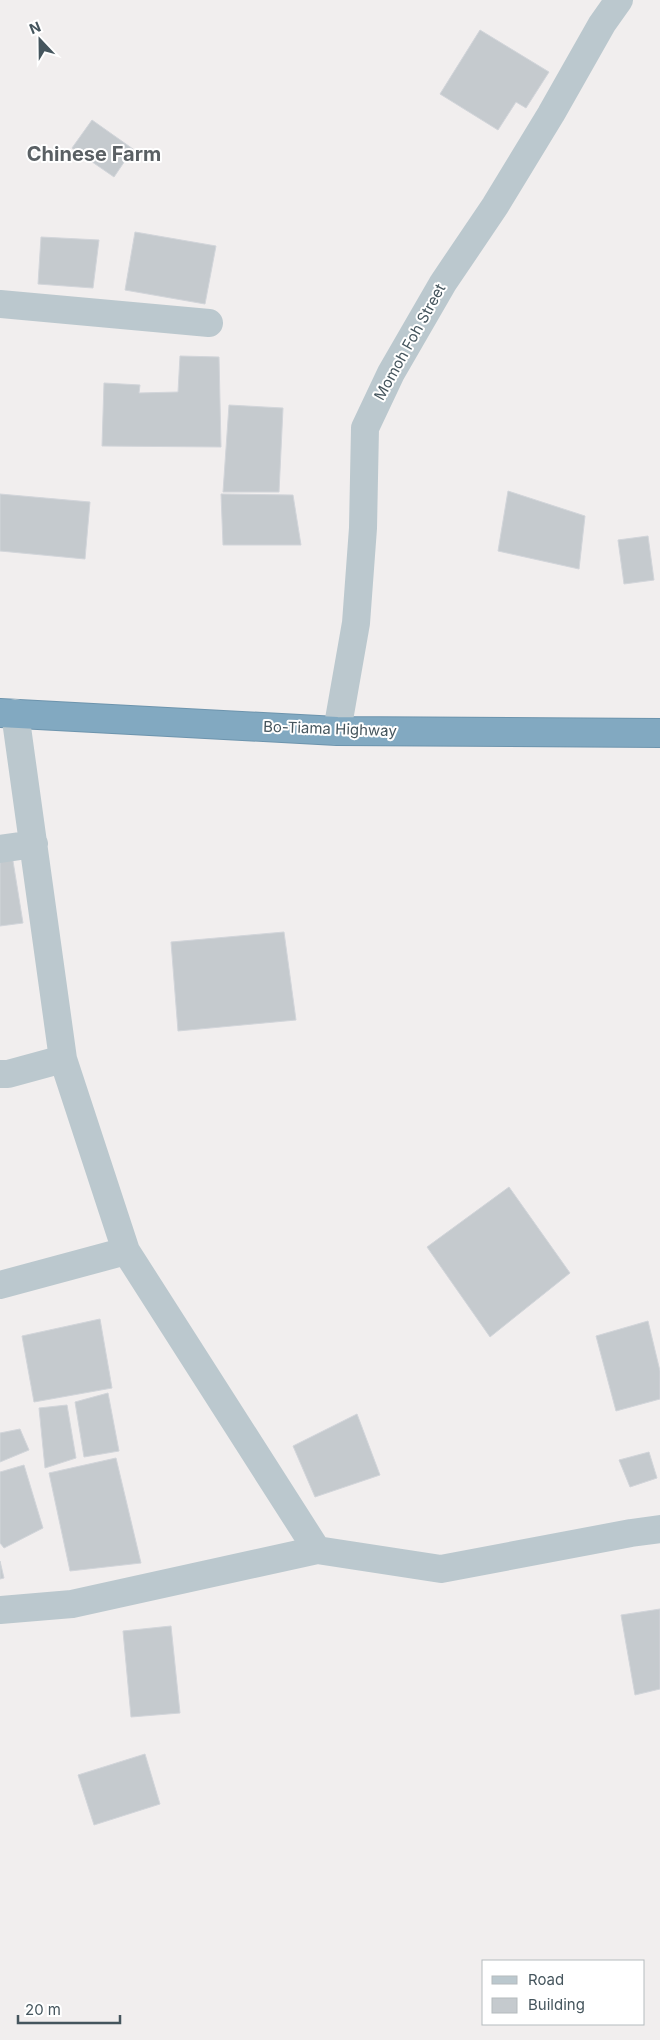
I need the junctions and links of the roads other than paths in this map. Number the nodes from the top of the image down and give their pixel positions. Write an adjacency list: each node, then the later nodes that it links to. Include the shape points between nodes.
1 (619, 0): 5 (street, Momoh Foh Street, via 495,206 442,283 391,372 365,428 363,528 356,623)
2 (0, 304): 3 (street)
3 (209, 323)
4 (8, 713): 5 (highway, Bo-Tiama Highway); 7 (street)
5 (337, 731): 6 (highway, Bo-Tiama Highway)
6 (660, 733)
7 (34, 844): 8 (street); 9 (street)
8 (0, 849)
9 (63, 1059): 10 (street); 11 (street)
10 (0, 1074)
11 (126, 1251): 12 (street); 14 (street)
12 (0, 1285)
13 (660, 1529): 14 (street, via 441,1569)
14 (317, 1550): 15 (street, via 72,1604)
15 (0, 1610)

